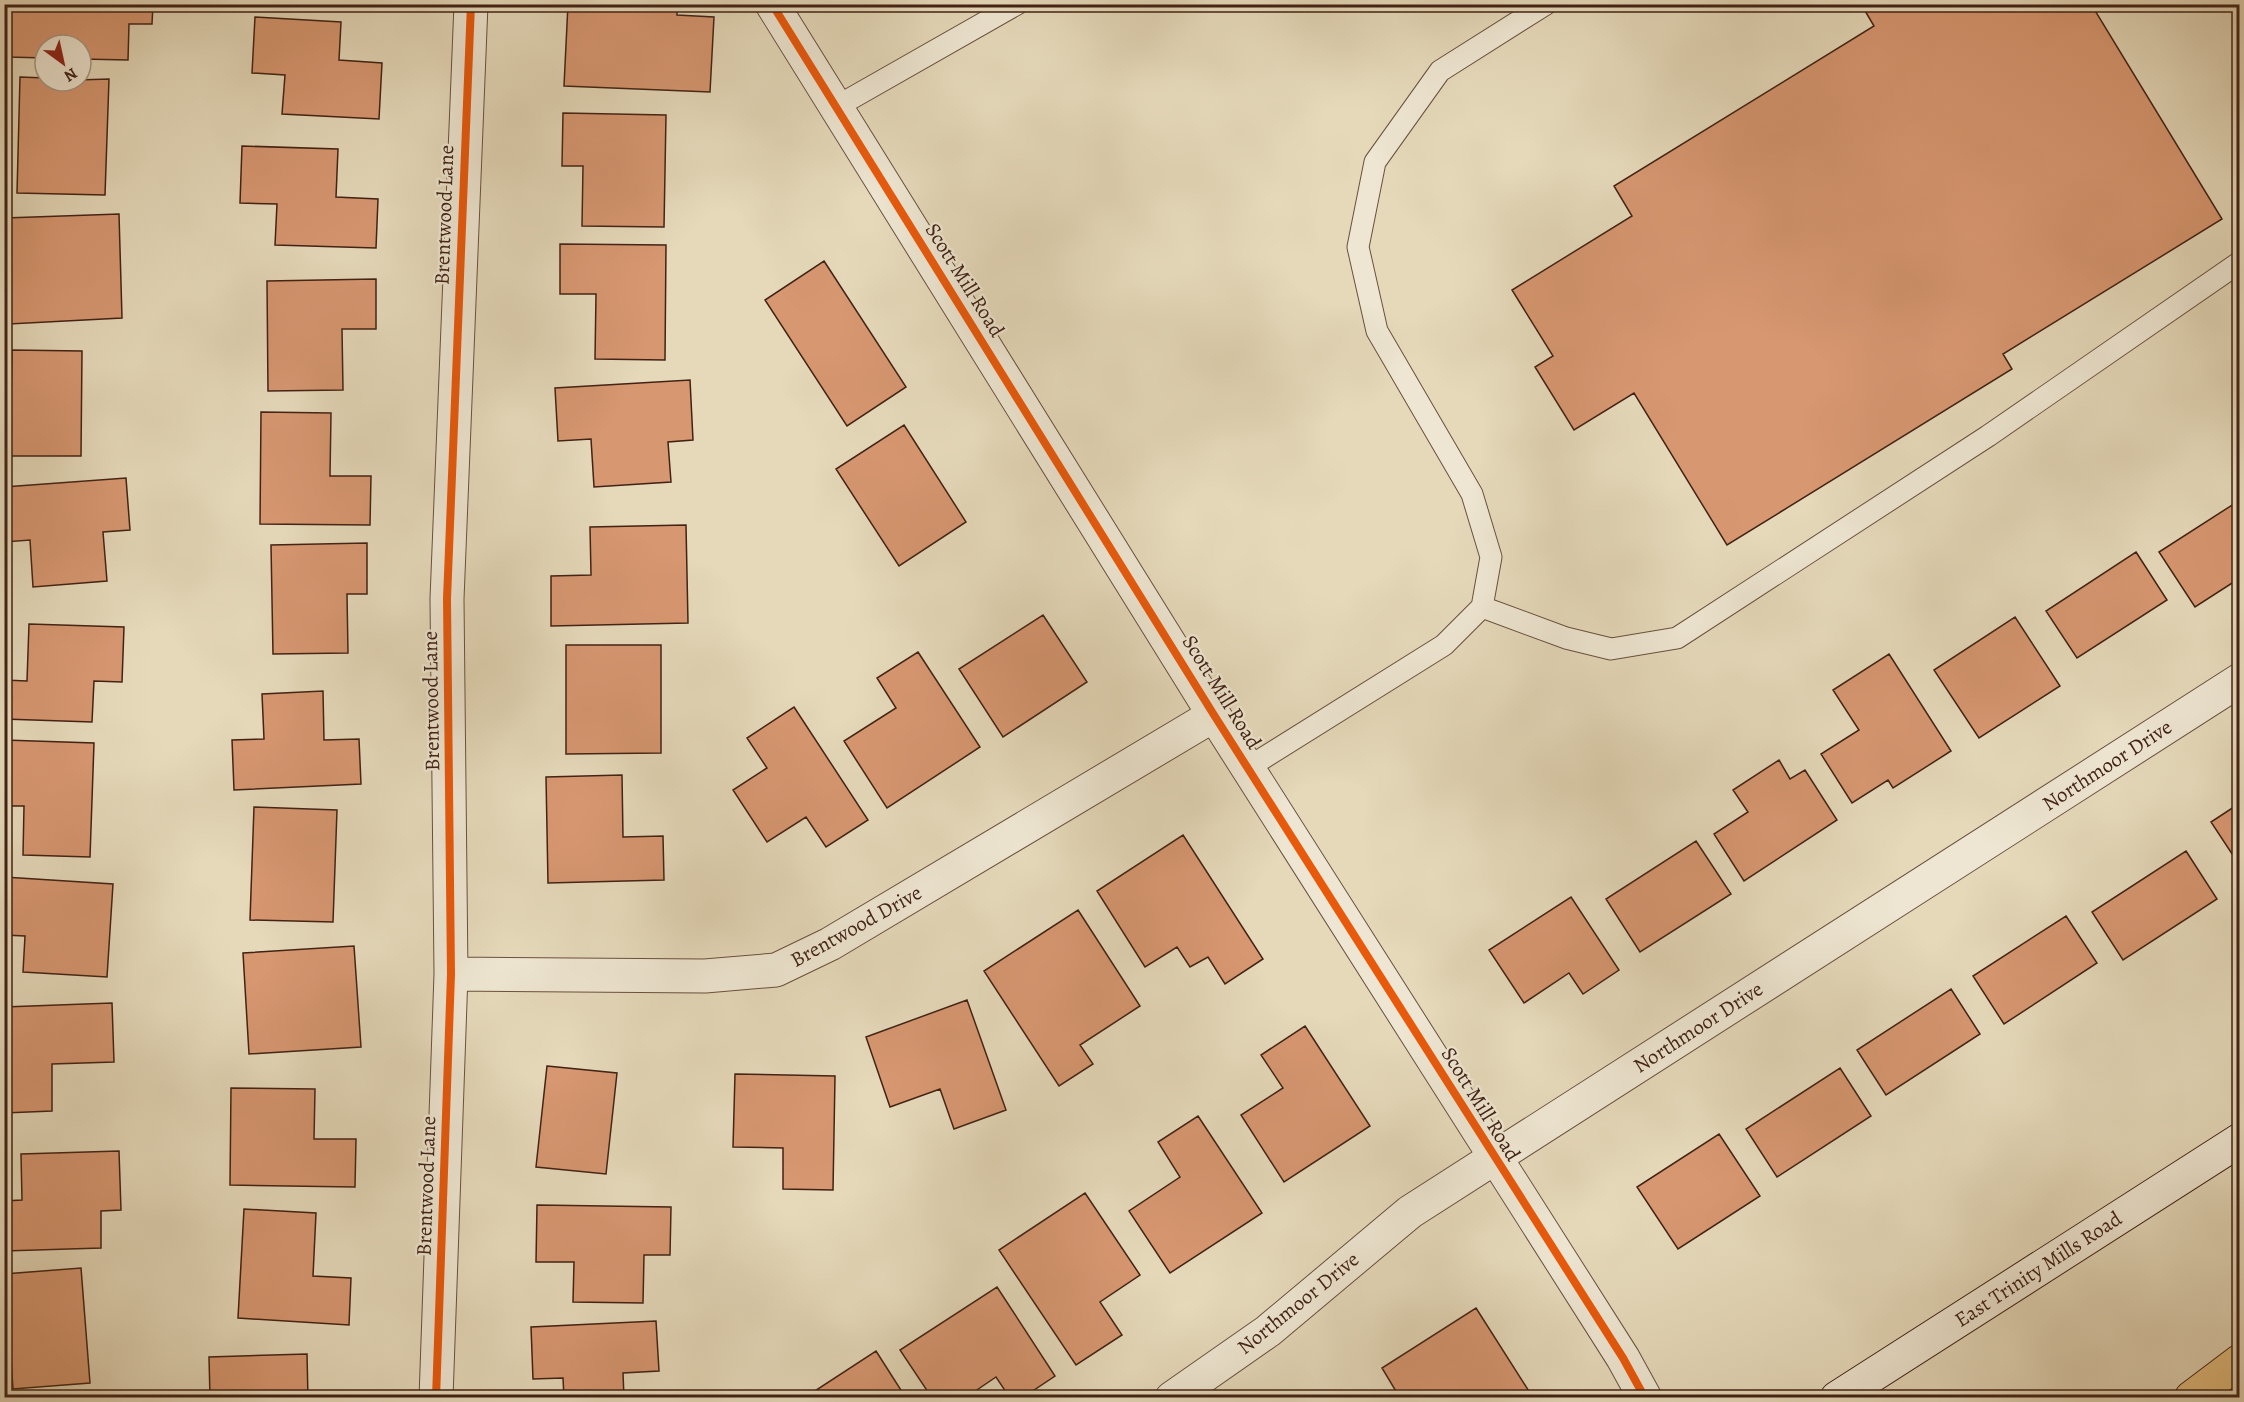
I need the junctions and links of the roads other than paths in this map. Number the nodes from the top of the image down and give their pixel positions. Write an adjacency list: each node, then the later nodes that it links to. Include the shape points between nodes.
1 (471, 4): 11 (street, Brentwood Lane, via 447,599)
2 (772, 4): 5 (street, Scott Mill Road)
3 (1017, 4): 5 (lane)
4 (1546, 4): 7 (lane, via 1440,71 1375,162 1358,248 1377,331 1472,494 1491,557)
5 (836, 107): 9 (street, Scott Mill Road)
6 (2240, 262): 7 (lane, via 1988,436 1677,638 1611,649 1566,638)
7 (1482, 607): 10 (lane, via 1444,645)
8 (2240, 680): 13 (street, Northmoor Drive)
9 (1214, 715): 10 (street, Scott Mill Road); 11 (street, Brentwood Drive, via 830,944 776,970 705,976)
10 (1249, 768): 13 (street, Scott Mill Road)
11 (451, 974): 15 (street, Brentwood Lane)
12 (2240, 1140): 18 (street, East Trinity Mills Road)
13 (1494, 1158): 16 (street, Northmoor Drive, via 1410,1212 1268,1331); 17 (street, Scott Mill Road)
14 (2240, 1361): 19 (highway)
15 (436, 1398)
16 (1172, 1398)
17 (1645, 1398)
18 (1837, 1398)
19 (2191, 1398)

